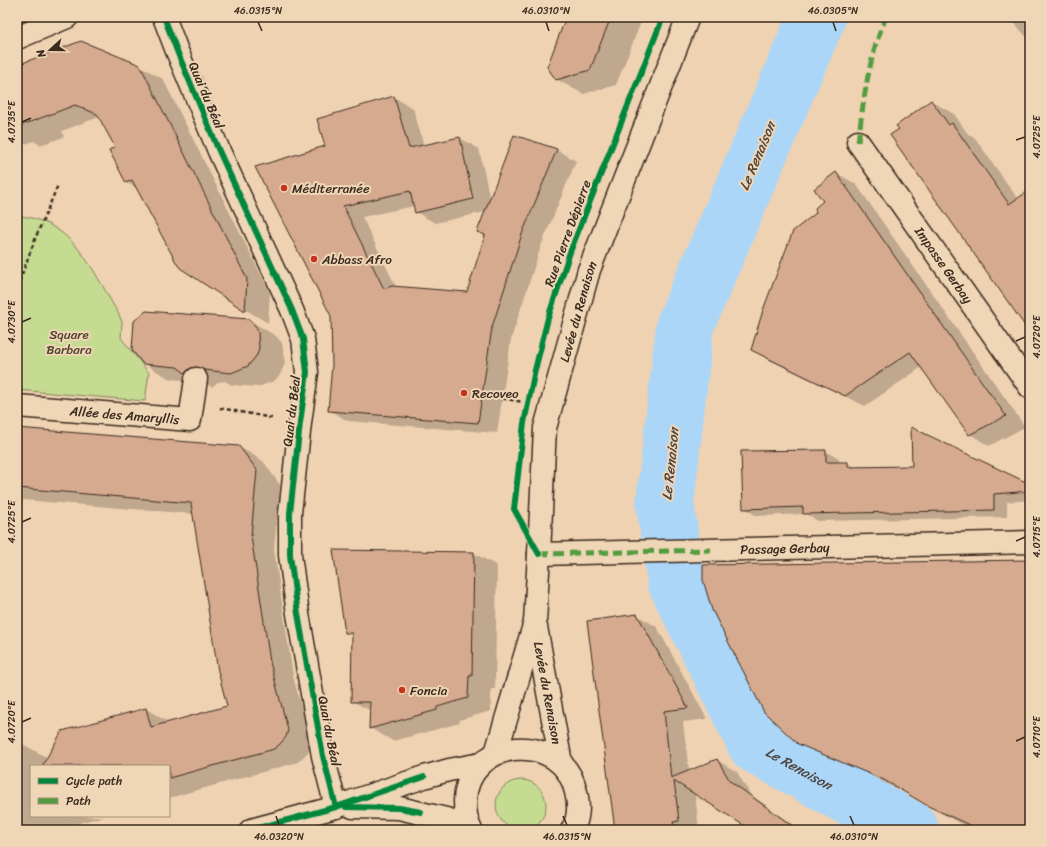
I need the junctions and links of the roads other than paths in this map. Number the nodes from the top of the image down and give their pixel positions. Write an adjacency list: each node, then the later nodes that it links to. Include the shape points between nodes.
1 (67, 17): 4 (street)
2 (164, 17): 14 (street, Quai du Béal, via 216,144 303,339 307,372 290,513 290,555 322,749)
3 (688, 17): 10 (street, Levée du Renaison, via 589,270 545,428)
4 (17, 38)
5 (858, 142): 7 (street, Impasse Gerbay)
6 (196, 379): 8 (street, Allée des Amaryllis, via 190,420)
7 (1030, 387)
8 (17, 406)
9 (1030, 542): 10 (street, Passage Gerbay)
10 (539, 554): 11 (street, Levée du Renaison)
11 (535, 622): 12 (street, Levée du Renaison); 13 (street, Levée du Renaison)
12 (488, 759): 13 (street, via 516,748 537,750); 14 (street, via 424,777); 15 (street, Levée du Renaison, via 471,778 465,793 465,810)
13 (561, 763): 16 (street, via 575,786 578,800)
14 (336, 807): 15 (street, via 398,808 428,814); 17 (street)
15 (470, 828)
16 (574, 829)
17 (251, 830)

